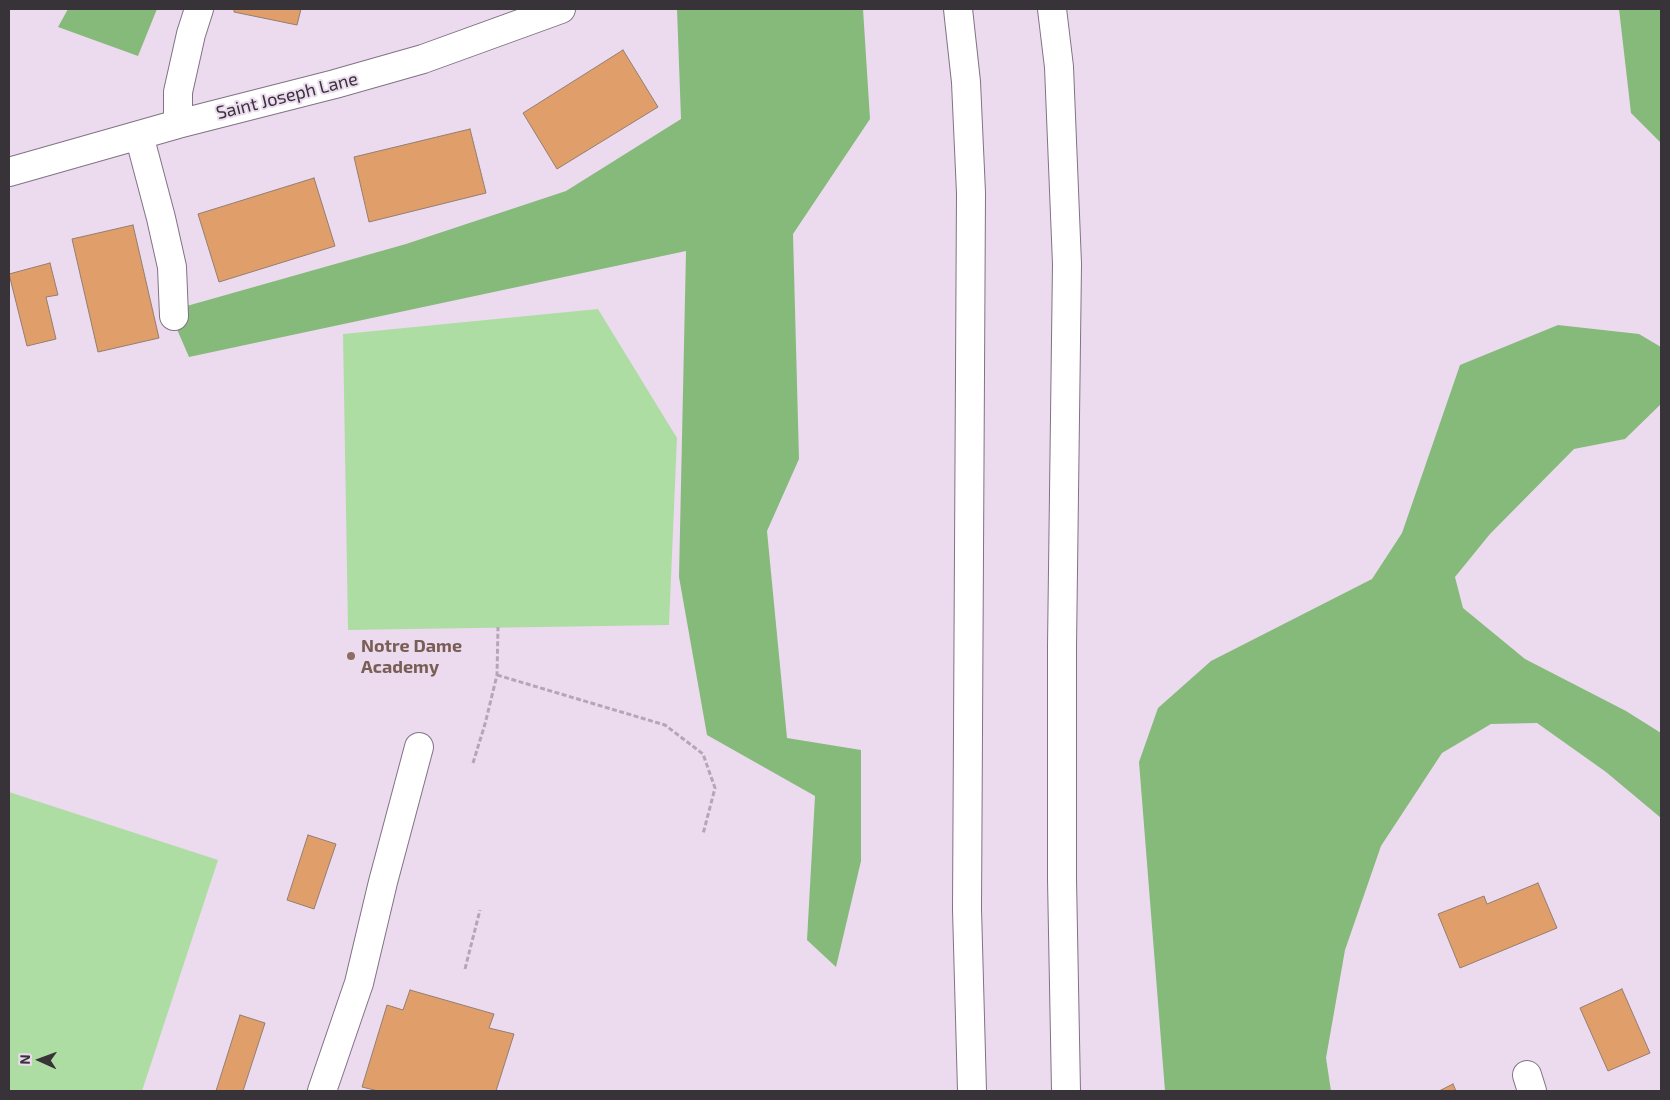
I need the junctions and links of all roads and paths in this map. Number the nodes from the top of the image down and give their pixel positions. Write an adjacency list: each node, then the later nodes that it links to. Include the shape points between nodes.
1 (199, 9): 5 (main road, via 178,92)
2 (561, 9): 5 (main road, Saint Joseph Lane, via 423,59)
3 (958, 9): 17 (main road, via 966,82 971,193 967,909)
4 (1052, 9): 18 (main road, via 1059,67 1067,264 1062,850)
5 (178, 124): 6 (main road, Saint Joseph Lane)
6 (139, 135): 7 (main road, Saint Joseph Lane); 8 (main road, via 172,267)
7 (9, 172)
8 (174, 316)
9 (498, 627): 10 (path)
10 (497, 675): 12 (path); 13 (path, via 665,724 703,754 715,788)
11 (419, 747): 16 (main road, via 359,983)
12 (473, 764)
13 (703, 834)
14 (480, 910): 15 (path)
15 (465, 969)
16 (322, 1091)
17 (972, 1091)
18 (1066, 1091)

